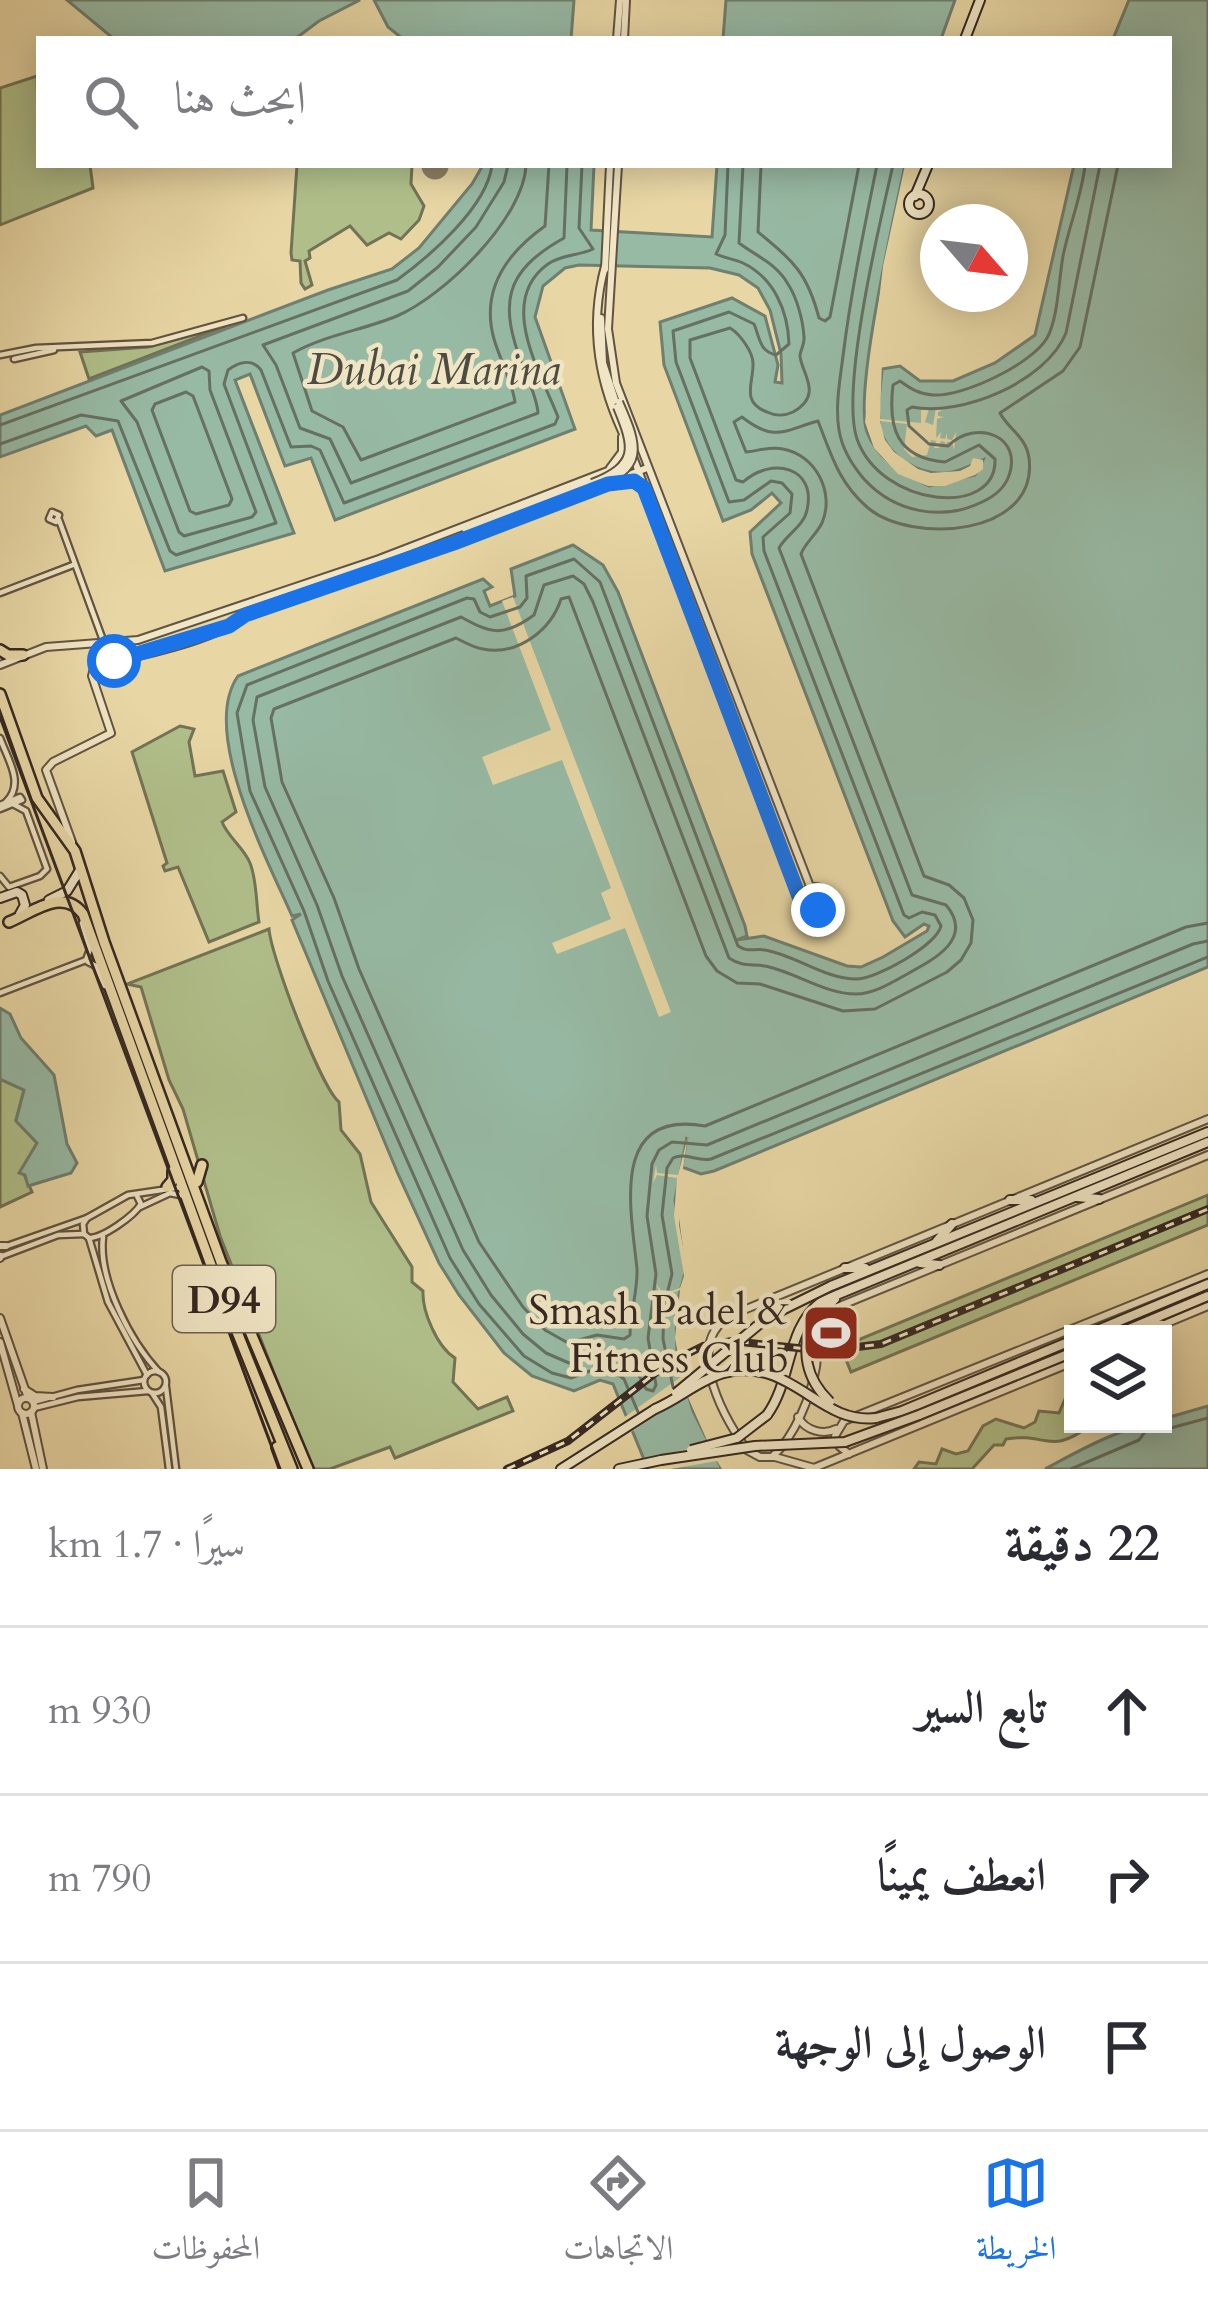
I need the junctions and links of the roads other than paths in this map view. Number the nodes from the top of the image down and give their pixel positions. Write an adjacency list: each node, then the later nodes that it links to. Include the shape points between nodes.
1 (623, 0): 5 (street)
2 (980, 0): 6 (main road)
3 (610, 23): 4 (street)
4 (618, 36)
5 (619, 36)
6 (966, 36)
7 (614, 168): 12 (street)
8 (927, 168): 9 (main road)
9 (924, 180): 10 (main road); 11 (main road)
10 (915, 196): 11 (main road); 11 (main road, via 910,206 918,214 928,208)
11 (927, 197)
12 (609, 266): 17 (street, via 597,356); 18 (street, via 611,360); 22 (street, bridge, via 601,342 629,454)
13 (243, 318): 14 (street, via 159,342)
14 (59, 349): 15 (street); 16 (street)
15 (0, 355)
16 (14, 359)
17 (620, 428): 18 (street); 20 (street, via 622,452)
18 (639, 459): 19 (street); 20 (street)
19 (642, 470): 21 (street); 23 (street); 32 (street)
20 (605, 472): 25 (street)
21 (608, 484): 23 (street); 26 (street)
22 (592, 485): 25 (street); 26 (street)
23 (644, 488): 31 (street)
24 (56, 521): 28 (street)
25 (451, 529): 27 (street)
26 (458, 543): 29 (street)
27 (359, 565): 29 (street, via 361,572); 34 (street)
28 (73, 566): 30 (street); 33 (street)
29 (323, 587): 45 (street, via 153,652 95,664 111,734 46,770)
30 (0, 593)
31 (688, 604): 32 (street, via 697,620); 40 (street)
32 (701, 613): 42 (street)
33 (98, 634): 34 (street); 35 (street)
34 (107, 645): 35 (street)
35 (89, 647): 37 (street)
36 (0, 650): 37 (main road)
37 (23, 655): 38 (street)
38 (0, 665)
39 (0, 694): 43 (main road, D94)
40 (734, 728): 42 (street, via 748,756); 46 (street)
41 (0, 738): 44 (street, via 17,785)
42 (756, 754): 47 (street)
43 (32, 787): 44 (main road); 45 (main road, D94)
44 (6, 806): 49 (street, via 27,813 47,869 9,887)
45 (75, 851): 48 (main road, D94)
46 (784, 855): 47 (street, via 792,868); 52 (street)
47 (799, 865): 50 (street)
48 (80, 868): 54 (main road, via 64,894); 68 (main road, D94)
49 (0, 880): 51 (street)
50 (811, 889): 52 (street); 52 (street, via 827,895 826,908)
51 (17, 892): 53 (main road); 54 (main road, via 26,901)
52 (800, 896)
53 (0, 898)
54 (20, 914): 56 (main road)
55 (83, 916): 56 (main road, via 60,901); 57 (street, via 90,952); 58 (main road, D94)
56 (4, 923)
57 (83, 962): 58 (street, via 94,964); 59 (street)
58 (111, 989): 60 (main road, D94)
59 (0, 993)
60 (160, 1118): 65 (main road, D94); 68 (main road)
61 (1208, 1119): 75 (street)
62 (1208, 1132): 64 (main road)
63 (1208, 1142): 64 (main road)
64 (1192, 1144): 72 (main road); 76 (main road)
65 (169, 1148): 69 (main road, via 174,1176); 70 (main road, D94)
66 (1208, 1155): 74 (street)
67 (202, 1165): 73 (main road)
68 (188, 1166): 73 (main road, D94)
69 (167, 1187): 70 (street); 71 (street)
70 (184, 1191): 77 (street); 86 (main road); 131 (main road, D94)
71 (137, 1196): 77 (street); 78 (street)
72 (1076, 1197): 74 (main road); 80 (main road)
73 (199, 1199): 86 (main road, D94)
74 (1099, 1199): 83 (street)
75 (1010, 1200): 76 (main road); 79 (street)
76 (1038, 1200): 84 (main road)
77 (140, 1207): 81 (street)
78 (87, 1218): 82 (street); 85 (street)
79 (952, 1224): 84 (main road); 89 (street)
80 (1010, 1224): 83 (main road); 87 (main road)
81 (103, 1235): 82 (street); 112 (street, via 113,1298)
82 (86, 1236): 85 (street, via 58,1235); 113 (street)
83 (1001, 1240): 88 (street)
84 (934, 1244): 90 (main road)
85 (1, 1252)
86 (221, 1262): 134 (main road, D94)
87 (918, 1262): 88 (main road); 92 (main road)
88 (938, 1265): 125 (street, via 826,1314)
89 (845, 1268): 90 (main road); 129 (street, via 727,1317 711,1333 711,1371 733,1427 751,1453)
90 (873, 1269): 123 (main road, bridge, via 768,1317)
91 (1208, 1274): 96 (street)
92 (862, 1284): 126 (main road, bridge, via 814,1319 806,1354 818,1388 841,1409); 130 (main road, bridge, via 822,1301 802,1321 767,1415 737,1438)
93 (1208, 1284): 100 (main road)
94 (1208, 1296): 98 (main road)
95 (1208, 1306): 102 (street)
96 (1109, 1315): 99 (main road); 105 (street)
97 (0, 1318): 116 (street)
98 (1145, 1322): 101 (main road); 102 (main road)
99 (1103, 1325)
100 (1110, 1325)
101 (1138, 1325)
102 (1163, 1325)
103 (0, 1342): 108 (street)
104 (1064, 1344): 106 (main road)
105 (1028, 1349): 106 (main road); 110 (street)
106 (1047, 1351): 114 (main road)
107 (1064, 1359): 118 (main road)
108 (3, 1362): 122 (street)
109 (1064, 1362): 111 (main road)
110 (989, 1365): 114 (main road); 127 (street)
111 (1055, 1370): 119 (street)
112 (159, 1372): 113 (street); 115 (street)
113 (146, 1378): 117 (street); 120 (street)
114 (979, 1379): 124 (main road)
115 (166, 1387): 117 (street); 133 (street)
116 (22, 1388): 120 (street); 121 (street)
117 (150, 1392): 121 (street); 133 (street, via 161,1407)
118 (979, 1392): 119 (main road); 124 (main road)
119 (994, 1395): 128 (street)
120 (53, 1397): 121 (street)
121 (32, 1405): 122 (street); 122 (street); 132 (street)
122 (20, 1409): 132 (street)
123 (656, 1409): 126 (main road, bridge, via 715,1376 750,1370 785,1378 842,1414); 135 (main road)
124 (919, 1410): 126 (main road); 130 (main road, bridge, via 845,1442)
125 (797, 1417): 127 (street, via 822,1433); 129 (street)
126 (877, 1418)
127 (838, 1426): 128 (street, via 836,1440)
128 (850, 1454): 129 (street, via 809,1469)
129 (773, 1456)
130 (661, 1460): 136 (main road)
131 (285, 1467)
132 (39, 1469)
133 (172, 1469)
134 (310, 1469)
135 (561, 1469)
136 (620, 1469)

